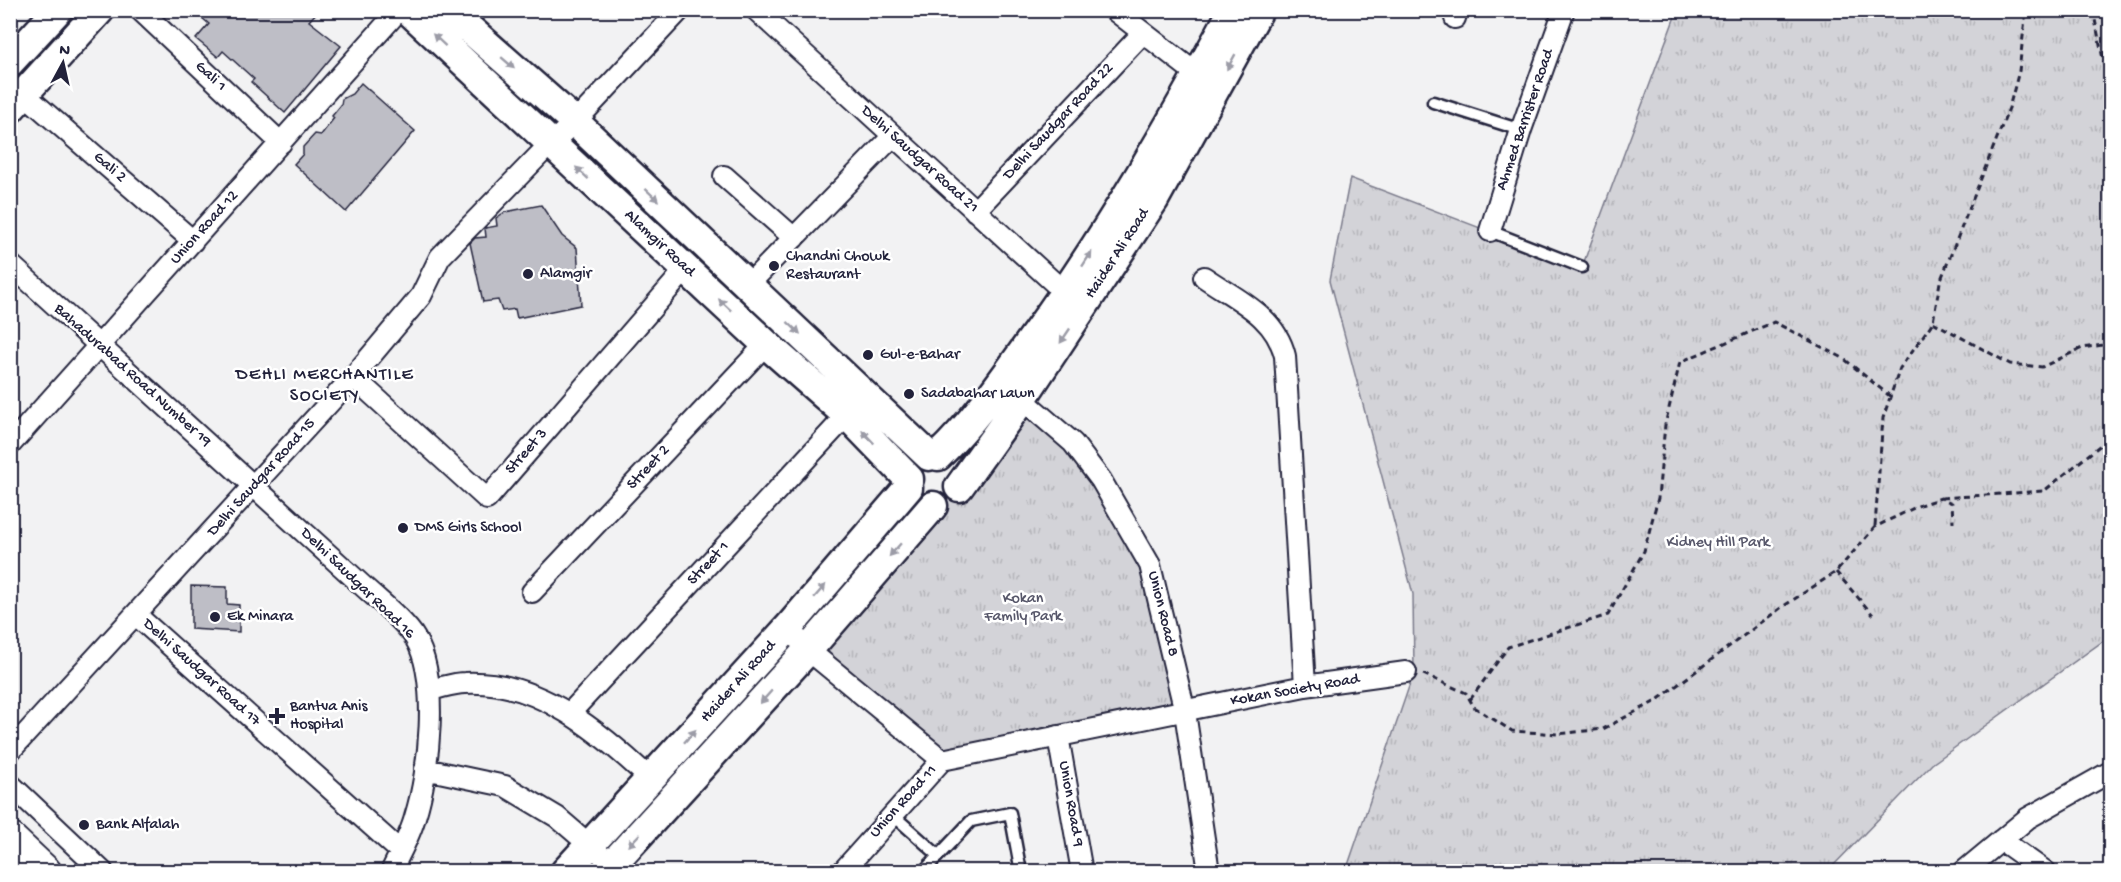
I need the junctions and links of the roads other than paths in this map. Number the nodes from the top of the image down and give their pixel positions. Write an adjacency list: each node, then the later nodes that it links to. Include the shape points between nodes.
1 (58, 10): 14 (main road)
2 (100, 10): 16 (main road)
3 (140, 10): 21 (street, Gali 1)
4 (399, 10): 21 (street, Union Road 12)
5 (408, 10): 22 (main road, Alamgir Road, one-way to 5)
6 (448, 10): 18 (main road, Alamgir Road, one-way to 18)
7 (680, 10): 18 (street, Delhi Saudgar Road 15)
8 (756, 10): 20 (street, Delhi Saudgar Road 21)
9 (1114, 10): 13 (street)
10 (1233, 10): 15 (main road, Haider Ali Road)
11 (1259, 10): 15 (main road, Haider Ali Road, one-way to 15)
12 (1564, 10): 19 (street, Ahmed Barrister Road)
13 (1142, 34): 15 (street); 24 (street, Delhi Saudgar Road 22)
14 (10, 62)
15 (1207, 82): 33 (main road, Haider Ali Road, via 1154,200)
16 (17, 102): 27 (street, Gali 2)
17 (1433, 102): 19 (lane)
18 (575, 122): 22 (street, Delhi Saudgar Road 15); 32 (main road, Alamgir Road, one-way to 32)
19 (1521, 130): 25 (street, Ahmed Barrister Road)
20 (893, 136): 24 (street, Delhi Saudgar Road 21); 26 (street)
21 (280, 143): 27 (street, Union Road 12)
22 (550, 144): 30 (main road, Alamgir Road, one-way to 22); 36 (street, Delhi Saudgar Road 15, via 440,257 422,296)
23 (724, 176): 26 (street)
24 (975, 211): 33 (street, Delhi Saudgar Road 21)
25 (1490, 231): 29 (lane)
26 (794, 238): 32 (street)
27 (193, 241): 35 (street, Union Road 12)
28 (10, 264): 35 (street, Bahadurabad Road Number 19)
29 (1582, 267)
30 (686, 268): 34 (main road, Alamgir Road, one-way to 30); 36 (street, Street 3, via 487,499)
31 (1204, 277): 50 (street, via 1271,324 1285,356)
32 (748, 285): 40 (main road, Alamgir Road, one-way to 40)
33 (1073, 301): 37 (main road, Haider Ali Road, one-way to 37); 40 (main road, Haider Ali Road, via 961,434)
34 (766, 344): 38 (main road, Alamgir Road); 45 (street, Street 2)
35 (99, 347): 39 (street, Union Road 12); 42 (street, Bahadurabad Road Number 19)
36 (353, 377): 42 (street, Delhi Saudgar Road 15)
37 (1022, 399): 43 (main road, Haider Ali Road); 52 (street, Union Road 8, via 1066,436 1087,461 1150,565)
38 (847, 415): 41 (main road, Alamgir Road, one-way to 38); 53 (street, Street 1)
39 (10, 445)
40 (934, 456): 41 (main road, via 914,465); 43 (main road, via 946,459 956,468)
41 (909, 484): 44 (main road, via 917,499); 47 (main road, Haider Ali Road, one-way to 41)
42 (254, 487): 46 (street, Delhi Saudgar Road 15); 51 (street, Delhi Saudgar Road 16, via 415,636 425,660)
43 (959, 487): 44 (main road, via 949,501)
44 (933, 506): 48 (main road, Haider Ali Road, one-way to 48)
45 (532, 592)
46 (136, 615): 55 (street, Delhi Saudgar Road 15); 65 (street, Delhi Saudgar Road 17)
47 (788, 628): 48 (street); 59 (main road, Haider Ali Road, one-way to 47)
48 (808, 650): 56 (street); 68 (main road, Haider Ali Road, one-way to 68)
49 (1406, 672): 50 (street, Kokan Society Road)
50 (1305, 686): 52 (street, Kokan Society Road)
51 (429, 690): 53 (street, via 464,683 488,684 512,689); 57 (street, Delhi Saudgar Road 16)
52 (1185, 712): 54 (street, Kokan Society Road); 78 (street, Union Road 8)
53 (570, 713): 59 (street, via 614,745)
54 (1058, 736): 56 (street, Kokan Society Road); 77 (street, Union Road 9)
55 (10, 751)
56 (942, 760): 61 (street, Union Road 11)
57 (425, 769): 64 (street, via 505,786 557,817); 65 (street, Delhi Saudgar Road 16, via 415,818)
58 (2110, 772): 63 (street, via 2028,818)
59 (651, 780): 64 (main road, Haider Ali Road)
60 (10, 784): 71 (street)
61 (893, 815): 66 (lane); 74 (street, Union Road 11)
62 (10, 839): 70 (main road)
63 (2001, 840): 79 (street); 80 (street)
64 (590, 843): 68 (street); 73 (main road, Haider Ali Road)
65 (400, 851): 72 (street, Delhi Saudgar Road 16)
66 (938, 855): 75 (lane); 76 (lane, via 971,821 1010,813)
67 (10, 868): 69 (main road)
68 (610, 869)
69 (14, 872)
70 (45, 872)
71 (103, 872)
72 (391, 872)
73 (565, 872)
74 (842, 872)
75 (923, 872)
76 (1021, 872)
77 (1082, 872)
78 (1209, 872)
79 (1963, 872)
80 (2046, 872)

